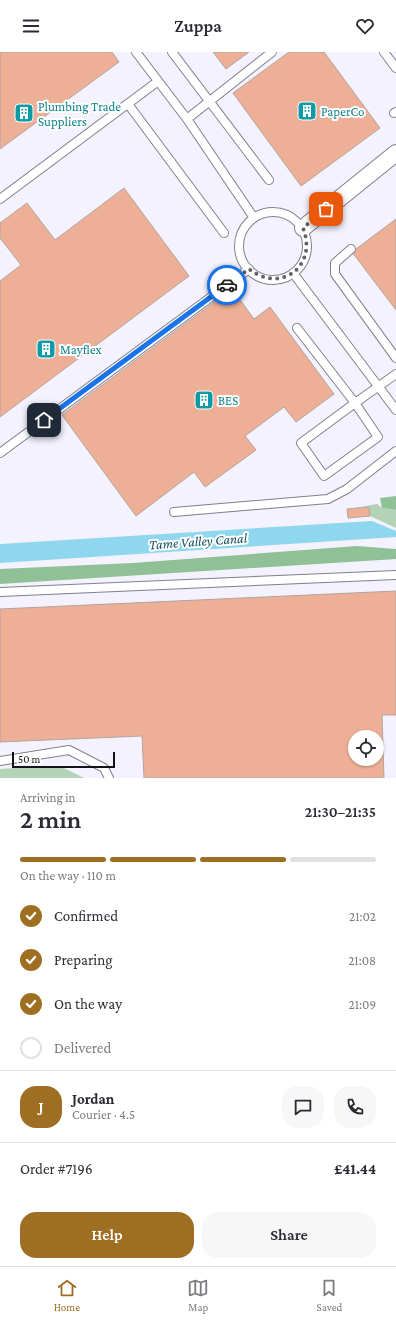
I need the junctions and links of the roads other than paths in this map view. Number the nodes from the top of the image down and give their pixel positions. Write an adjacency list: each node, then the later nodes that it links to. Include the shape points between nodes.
1 (136, 52): 6 (lane)
2 (172, 52): 7 (lane)
3 (272, 52): 7 (lane)
4 (384, 52): 5 (lane)
5 (396, 68)
6 (157, 82): 8 (lane); 9 (lane)
7 (210, 101): 9 (lane); 11 (lane)
8 (128, 104): 12 (lane); 15 (lane)
9 (187, 119): 13 (lane)
10 (396, 153): 14 (street)
11 (269, 180)
12 (0, 199)
13 (254, 218): 14 (lane, via 264,213 286,214); 17 (lane, via 246,226 241,237 242,260)
14 (303, 228): 18 (lane, via 306,237 305,257)
15 (224, 233)
16 (351, 249): 20 (lane, via 335,263 335,274)
17 (249, 269): 18 (lane, via 257,275 275,279 285,278); 26 (lane)
18 (293, 273): 22 (lane)
19 (297, 328): 23 (lane)
20 (396, 358)
21 (396, 374): 22 (lane)
22 (378, 386): 23 (lane); 24 (lane)
23 (356, 403): 23 (lane, via 378,437 324,476 301,443)
24 (396, 410)
25 (396, 451): 27 (lane, via 347,489 328,499)
26 (0, 453)
27 (174, 512)
28 (396, 575): 29 (lane)
29 (0, 592)
30 (0, 761): 31 (lane, via 69,750 104,768)
31 (109, 778)

